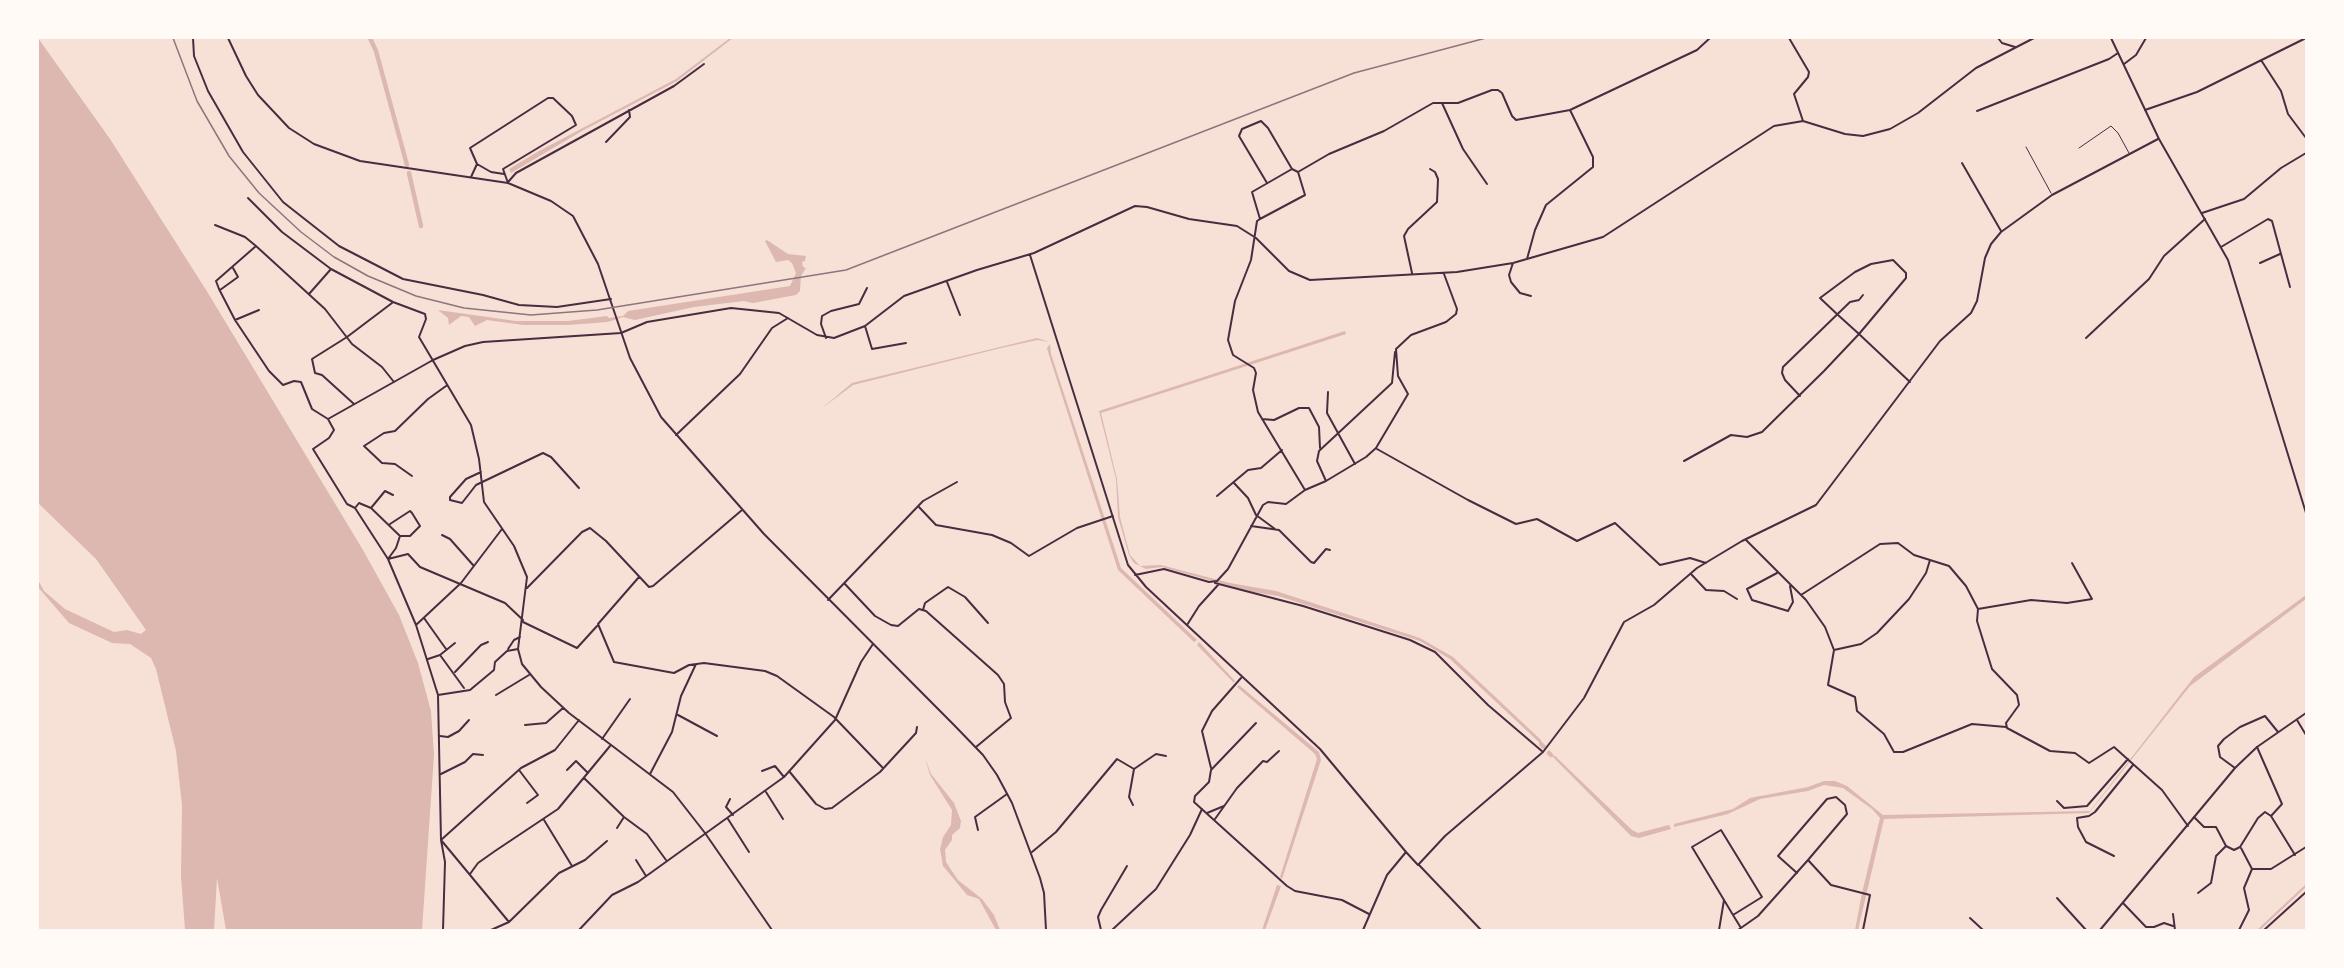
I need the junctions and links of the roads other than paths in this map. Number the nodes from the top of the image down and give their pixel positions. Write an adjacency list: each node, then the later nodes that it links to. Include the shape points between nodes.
1 (193, 38): 64 (street, via 194,56 208,91 243,153 283,202 339,246 402,279 519,305 557,307)
2 (228, 38): 34 (street, via 258,95 289,128 314,144 360,161)
3 (1710, 38): 17 (street, via 1697,50)
4 (1791, 38): 20 (street, via 1809,75 1794,94)
5 (1998, 38): 10 (street)
6 (2034, 38): 10 (street)
7 (2111, 38): 11 (street)
8 (2146, 38): 14 (street, via 2136,55)
9 (2306, 38): 12 (street)
10 (2014, 47): 20 (street, via 1977,68 1902,124 1875,134 1845,134)
11 (2118, 53): 14 (street); 19 (street)
12 (2261, 60): 18 (street, via 2180,99); 21 (street, via 2281,91 2288,114)
13 (704, 64): 16 (street, via 674,86)
14 (2124, 64): 18 (street)
15 (1442, 103): 17 (street, via 1458,104 1496,89 1516,120); 32 (street, via 1427,106); 37 (street, via 1463,149)
16 (629, 109): 23 (street, via 631,115); 35 (street, via 516,173)
17 (1570, 110): 50 (street, via 1593,157 1593,167 1546,205)
18 (2145, 110): 22 (street)
19 (1977, 111)
20 (1803, 121): 50 (street, via 1765,131 1603,237)
21 (2307, 138)
22 (2159, 139): 27 (street); 40 (street)
23 (606, 142)
24 (2026, 147): 38 (lane)
25 (2079, 148): 27 (lane, via 2111,126)
26 (2307, 153): 40 (street, via 2281,168 2244,199)
27 (2130, 154): 38 (street)
28 (1962, 163): 44 (street)
29 (477, 164): 33 (street); 33 (street, via 470,150 472,145 548,98 576,120 575,126 505,167); 34 (street)
30 (1292, 169): 32 (street); 36 (street); 36 (street, via 1264,122 1242,129 1239,136)
31 (1430, 169): 55 (street, via 1438,179 1437,202 1404,236)
32 (1298, 172): 41 (street, via 1305,195)
33 (504, 174): 35 (street)
34 (471, 177): 35 (street)
35 (509, 182): 64 (street, via 573,216)
36 (1267, 183): 41 (street, via 1252,192)
37 (1487, 184)
38 (2052, 195): 44 (street)
39 (248, 198): 54 (street)
40 (2202, 213): 42 (street)
41 (1260, 219): 45 (street)
42 (2205, 219): 47 (street); 76 (street)
43 (215, 225): 46 (street)
44 (2001, 232): 81 (street, via 1985,258 1971,313 1940,341)
45 (1256, 238): 48 (street, via 1237,226 1136,206); 55 (street, via 1289,271 1302,278 1328,280); 87 (street, via 1235,301 1228,340 1233,355 1252,365 1256,373 1254,400)
46 (256, 246): 53 (street); 61 (street)
47 (2221, 247): 49 (street, via 2268,219 2274,227); 109 (street, via 2233,272)
48 (1030, 254): 57 (street); 111 (street)
49 (2280, 254): 52 (street); 58 (street)
50 (1527, 260): 51 (street)
51 (1513, 263): 56 (street); 63 (street, via 1511,282 1520,293)
52 (2260, 263)
53 (233, 268): 60 (street, via 216,282); 60 (street, via 238,277)
54 (331, 269): 61 (street); 65 (street)
55 (1412, 273): 56 (street)
56 (1444, 273): 78 (street, via 1456,314 1405,338)
57 (947, 282): 67 (street); 71 (street, via 904,296)
58 (2290, 287)
59 (867, 288): 75 (street, via 859,304 822,316)
60 (220, 291): 70 (street)
61 (309, 294): 74 (street)
62 (1863, 295): 68 (street)
63 (1531, 296)
64 (611, 299): 72 (street)
65 (393, 302): 74 (street); 79 (street, via 425,314 419,337)
66 (259, 310): 70 (street)
67 (960, 315)
68 (1838, 315): 73 (street); 73 (street, via 1820,298 1871,264 1896,261 1906,278); 84 (street, via 1783,367 1785,380)
69 (788, 318): 72 (street, via 771,312 716,309 647,322); 75 (street); 89 (street, via 772,328 740,374)
70 (235, 320): 86 (street, via 279,383 301,382 312,408)
71 (865, 326): 75 (street); 77 (street, via 872,349)
72 (621, 333): 79 (street, via 483,342); 89 (street, via 652,403)
73 (1859, 334): 81 (street); 84 (street)
74 (347, 337): 80 (street); 85 (street, via 312,359 312,369)
75 (826, 338)
76 (2086, 338)
77 (906, 343)
78 (1396, 349): 88 (street, via 1392,383); 90 (street, via 1398,376 1408,394)
79 (433, 360): 80 (street); 82 (street)
80 (394, 382): 85 (street)
81 (1910, 382): 118 (street, via 1816,505)
82 (446, 386): 95 (street, via 471,425); 96 (street, via 395,431 364,446 382,463 395,464)
83 (1328, 392): 88 (street, via 1325,406)
84 (1800, 396): 93 (street, via 1762,432 1754,436 1731,435)
85 (354, 404): 86 (street)
86 (328, 419): 106 (street, via 334,434 313,449 347,504)
87 (1262, 419): 91 (street, via 1274,420 1299,408 1309,408 1320,427); 92 (street)
88 (1337, 434): 91 (street); 94 (street)
89 (676, 435): 108 (street)
90 (1376, 448): 94 (street); 122 (street, via 1516,524 1537,519 1577,541 1615,523 1660,565 1689,558)
91 (1321, 449): 97 (street, via 1317,461)
92 (1282, 450): 100 (street, via 1268,464 1249,469); 102 (street)
93 (1684, 461)
94 (1355, 464): 97 (street)
95 (481, 472): 98 (street); 98 (street, via 466,479 450,500 462,503)
96 (412, 476)
97 (1326, 481): 102 (street)
98 (482, 482): 101 (street, via 543,453); 114 (street, via 484,502)
99 (957, 482): 105 (street, via 936,491)
100 (1234, 483): 104 (street); 110 (street, via 1248,498)
101 (579, 488)
102 (1305, 490): 110 (street, via 1286,504 1266,503)
103 (393, 495): 107 (street, via 385,491)
104 (1217, 496)
105 (918, 506): 111 (street, via 936,525 992,535 1029,556 1077,528); 131 (street)
106 (355, 507): 107 (street, via 360,503); 120 (street)
107 (371, 508): 112 (street)
108 (742, 510): 128 (street, via 653,586); 137 (street)
109 (2307, 513)
110 (1256, 515): 113 (street); 115 (street)
111 (1113, 516): 127 (street, via 1125,560)
112 (390, 524): 117 (street); 117 (street, via 412,513 420,526 410,536)
113 (1251, 526): 115 (street); 129 (street, via 1220,580)
114 (502, 529): 124 (street); 134 (street, via 523,564)
115 (1276, 530): 119 (street, via 1311,562)
116 (442, 535): 124 (street)
117 (400, 536): 120 (street)
118 (1746, 540): 122 (street); 125 (street)
119 (1330, 550)
120 (388, 560): 130 (street, via 408,554 420,567); 144 (street)
121 (1930, 560): 135 (street, via 1914,555 1898,543 1881,544); 138 (street, via 1957,573); 153 (street, via 1909,599 1877,633 1861,644)
122 (1706, 563): 126 (street)
123 (2072, 563): 138 (street, via 2092,599 2067,603 2031,600)
124 (473, 565): 130 (street)
125 (1778, 573): 132 (street); 132 (street, via 1747,589 1752,600 1789,610 1793,598)
126 (1691, 574): 136 (street, via 1706,590 1724,591); 184 (street, via 1654,605 1624,622 1584,698)
127 (1135, 575): 129 (street, via 1164,569); 145 (street)
128 (639, 577): 134 (street, via 590,528); 143 (street)
129 (1213, 582): 133 (street)
130 (460, 583): 140 (street); 141 (street, via 505,603)
131 (844, 583): 137 (street); 139 (street, via 876,616 891,625 898,626 917,610)
132 (1789, 584): 135 (street)
133 (1221, 585): 145 (street); 184 (street, via 1294,603 1410,640 1435,652)
134 (527, 588): 141 (street)
135 (1801, 595): 153 (street, via 1825,627)
136 (1737, 599)
137 (828, 600): 149 (street)
138 (1978, 609): 173 (street, via 1977,623 1992,669 2013,689 2019,701)
139 (923, 610): 142 (street, via 925,603 948,587 963,595); 181 (street, via 993,669 1004,684 1011,718)
140 (424, 618): 144 (street); 150 (street)
141 (523, 621): 143 (street, via 577,648); 146 (street)
142 (988, 623)
143 (598, 624): 156 (street, via 614,662 674,673)
144 (416, 625): 155 (street)
145 (1187, 625): 159 (street)
146 (520, 637): 151 (street); 152 (street)
147 (488, 642): 157 (street)
148 (455, 643): 150 (street)
149 (873, 644): 169 (street); 181 (street)
150 (446, 649): 154 (street)
151 (518, 649): 152 (street); 158 (street)
152 (507, 651): 160 (street, via 495,662 494,670 470,690)
153 (1833, 651): 173 (street, via 1828,685 1855,697 1857,711 1884,734 1894,752 1972,724)
154 (440, 655): 155 (street); 157 (street)
155 (428, 659): 161 (street)
156 (696, 663): 165 (street, via 681,696); 169 (street, via 765,671)
157 (455, 672): 160 (street)
158 (529, 675): 162 (street); 164 (street)
159 (1241, 678): 194 (street, via 1212,711 1202,731); 230 (street, via 1320,749)
160 (465, 689): 161 (street)
161 (438, 695): 177 (street)
162 (496, 695)
163 (630, 699): 179 (street)
164 (563, 708): 168 (street); 172 (street, via 546,723)
165 (678, 715): 178 (street); 199 (street)
166 (2307, 715): 170 (street)
167 (469, 720): 177 (street, via 459,731)
168 (579, 720): 179 (street); 192 (street, via 555,750)
169 (835, 720): 189 (street); 196 (street)
170 (2297, 720): 175 (street); 176 (street)
171 (1256, 723): 194 (street)
172 (525, 725)
173 (2006, 727): 187 (street, via 2050,751 2075,753 2089,763 2111,747)
174 (917, 728): 189 (street)
175 (2278, 732): 182 (street); 190 (street, via 2265,716 2224,739 2217,746 2220,757)
176 (2307, 735)
177 (440, 736): 198 (street)
178 (717, 736)
179 (602, 739): 180 (street)
180 (611, 746): 197 (street); 199 (street)
181 (976, 747): 203 (street)
182 (2257, 747): 190 (street); 212 (street, via 2282,804)
183 (1279, 751): 208 (street, via 1263,761)
184 (1543, 752): 236 (street, via 1444,836)
185 (483, 755): 198 (street, via 473,754)
186 (1166, 756): 191 (street, via 1156,753)
187 (2127, 759): 188 (street); 205 (street, via 2087,806 2064,808)
188 (2133, 765): 219 (street, via 2165,794); 232 (street, via 2095,812 2077,818 2086,842)
189 (882, 767): 196 (street, via 867,783 829,809 816,804)
190 (2235, 768): 214 (street)
191 (1134, 769): 207 (street, via 1129,797); 229 (street, via 1117,759 1056,832)
192 (519, 770): 206 (street, via 538,795); 223 (street)
193 (567, 770): 197 (street, via 576,761)
194 (1211, 770): 209 (street, via 1209,782 1195,796 1194,802)
195 (762, 771): 200 (street, via 775,766)
196 (789, 771): 200 (street)
197 (588, 773): 201 (street)
198 (441, 774): 223 (street)
199 (650, 774): 222 (street, via 673,792)
200 (784, 777): 202 (street)
201 (584, 778): 213 (street); 218 (street)
202 (766, 792): 211 (street); 216 (street)
203 (1007, 794): 221 (street, via 975,817); 229 (street)
204 (730, 799): 211 (street, via 726,807)
205 (2057, 801)
206 (527, 803)
207 (1133, 806)
208 (1224, 806): 210 (street); 217 (street)
209 (1202, 808): 210 (street); 261 (street, via 1156,889)
210 (1207, 813): 217 (street)
211 (733, 815): 215 (street)
212 (2271, 816): 226 (street, via 2265,812 2258,818); 231 (street)
213 (624, 817): 220 (street); 234 (street, via 647,834)
214 (2194, 818): 219 (street); 225 (street, via 2204,827 2216,827)
215 (728, 819): 222 (street); 228 (street)
216 (783, 819)
217 (1215, 819): 248 (street, via 1295,891 1327,895)
218 (544, 820): 237 (street); 241 (street, via 478,863)
219 (2188, 826): 247 (street)
220 (617, 828)
221 (978, 830)
222 (705, 833): 234 (street); 258 (street)
223 (441, 840): 241 (street); 255 (street, via 445,862)
224 (607, 841): 237 (street)
225 (2226, 846): 226 (street, via 2232,850); 244 (street, via 2216,856 2211,883)
226 (2240, 847): 239 (street)
227 (2307, 847): 231 (street)
228 (749, 852)
229 (1032, 852): 259 (street, via 1044,892)
230 (1406, 852): 236 (street); 248 (street, via 1387,875)
231 (2295, 855): 239 (street, via 2271,869)
232 (2114, 856)
233 (636, 860): 242 (street)
234 (666, 860): 242 (street)
235 (1809, 860): 240 (street); 240 (street, via 1847,814 1845,805 1836,797 1827,799 1778,856); 265 (street, via 1831,885 1870,895)
236 (1418, 864): 263 (street)
237 (572, 866): 252 (street, via 559,873)
238 (1127, 866): 260 (street, via 1098,916)
239 (2252, 869): 269 (street, via 2244,884 2249,910)
240 (1797, 873): 254 (street, via 1758,916)
241 (470, 874): 252 (street)
242 (646, 876): 257 (street, via 603,903)
243 (2307, 892): 270 (street)
244 (2198, 893)
245 (2057, 898): 267 (street)
246 (1724, 900): 250 (street); 250 (street, via 1692,847 1721,830 1762,897); 264 (street)
247 (2123, 903): 253 (street, via 2146,927 2164,923); 268 (street)
248 (1369, 914): 262 (street)
249 (2173, 914): 253 (street)
250 (1733, 915): 254 (street)
251 (1970, 918): 266 (street)
252 (509, 922): 256 (street)
253 (2174, 928)
254 (1740, 929)
255 (443, 930)
256 (491, 930)
257 (579, 930)
258 (772, 930)
259 (1046, 930)
260 (1101, 930)
261 (1112, 930)
262 (1363, 930)
263 (1481, 930)
264 (1719, 930)
265 (1863, 930)
266 (1983, 930)
267 (2086, 930)
268 (2100, 930)
269 (2239, 930)
270 (2264, 930)

